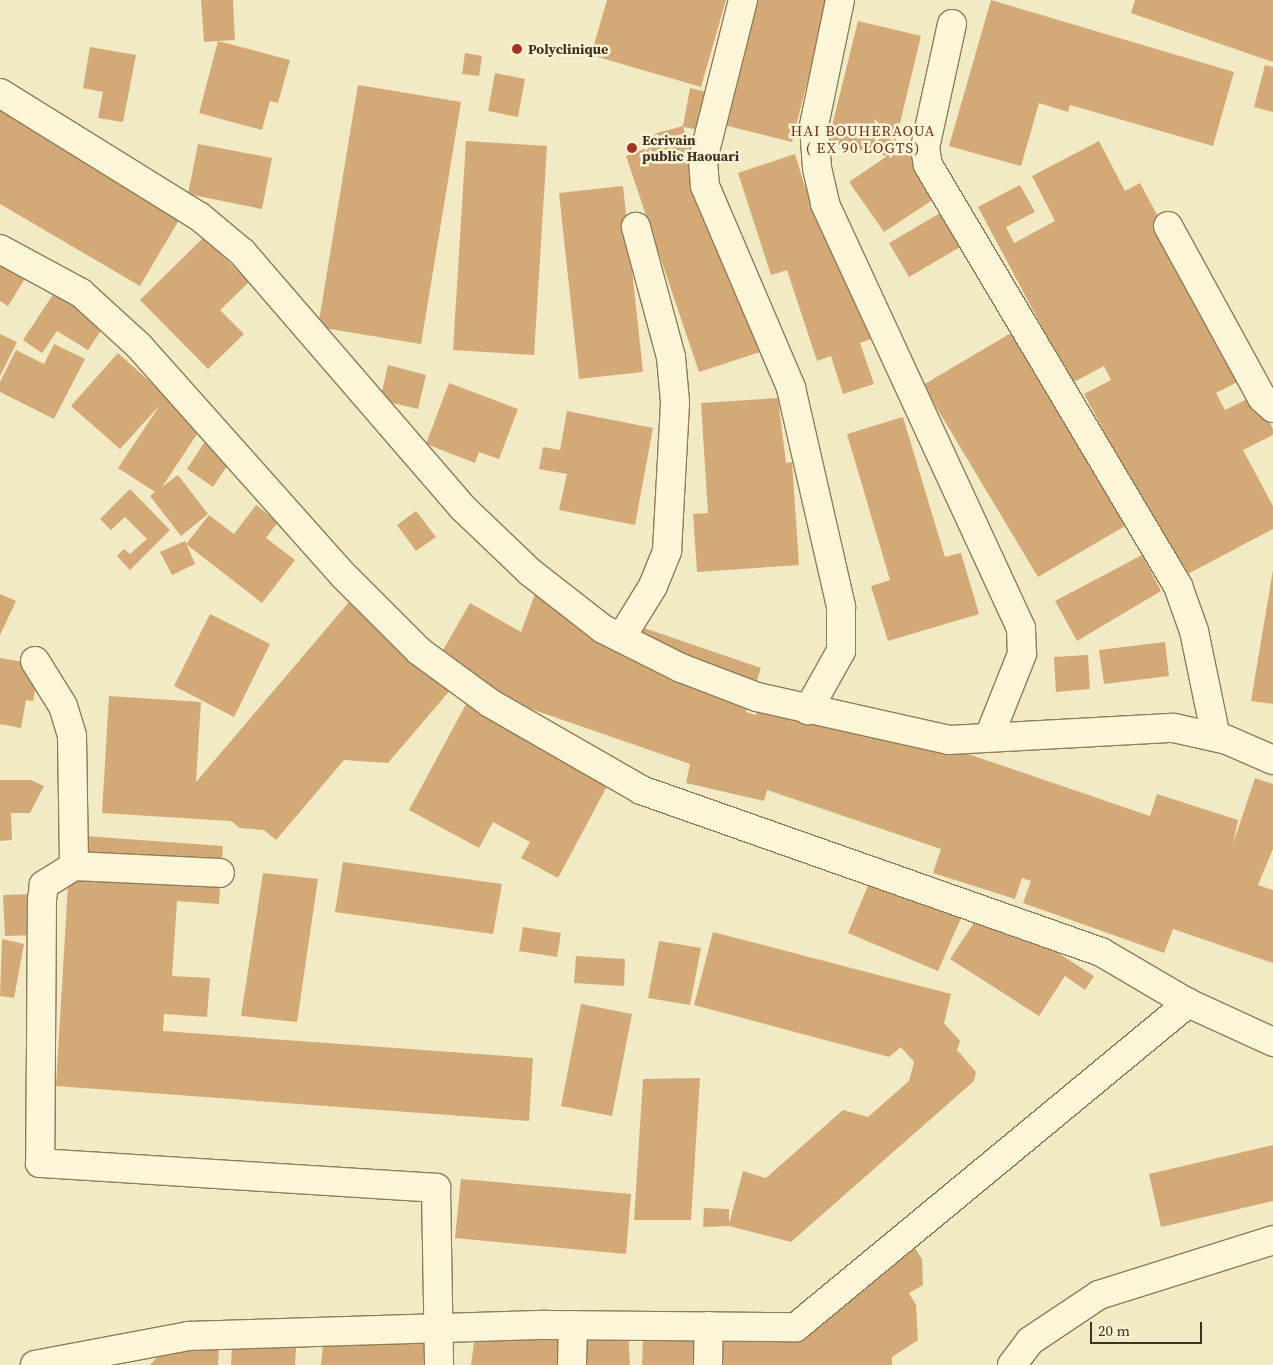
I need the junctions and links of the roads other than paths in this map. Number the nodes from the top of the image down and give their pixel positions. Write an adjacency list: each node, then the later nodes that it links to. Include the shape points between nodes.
1 (743, 0): 11 (street, via 703,159 705,186 790,388 841,607 841,651)
2 (840, 0): 12 (street, via 814,126 817,168 825,204 1021,628 1022,654)
3 (952, 24): 13 (street, via 924,148 928,165 1178,586 1194,631)
4 (0, 93): 9 (street, via 200,217 242,252 463,508 530,572)
5 (1168, 226): 8 (street, via 1262,398)
6 (636, 227): 9 (street, via 671,357 675,402 667,551 653,586)
7 (0, 250): 17 (street, via 81,293 139,346 344,576 419,651 490,703 640,790 1102,952)
8 (1273, 408)
9 (621, 638): 11 (street, via 681,668)
10 (35, 661): 15 (street, via 63,706 72,736)
11 (808, 710): 12 (street, via 949,740)
12 (989, 737): 13 (street, via 1174,728)
13 (1216, 737): 14 (street)
14 (1273, 760)
15 (74, 866): 16 (street); 22 (street, via 44,885 42,900 40,1163 436,1188)
16 (220, 873)
17 (1188, 1003): 18 (street); 21 (street, via 796,1327)
18 (1273, 1042)
19 (1273, 1240): 28 (street, via 1099,1295 1030,1341)
20 (573, 1325): 21 (street); 22 (street); 26 (street)
21 (709, 1326): 27 (street)
22 (438, 1328): 23 (street, via 188,1336); 25 (street)
23 (94, 1359): 24 (street)
24 (35, 1365)
25 (439, 1365)
26 (572, 1365)
27 (708, 1365)
28 (1012, 1365)

